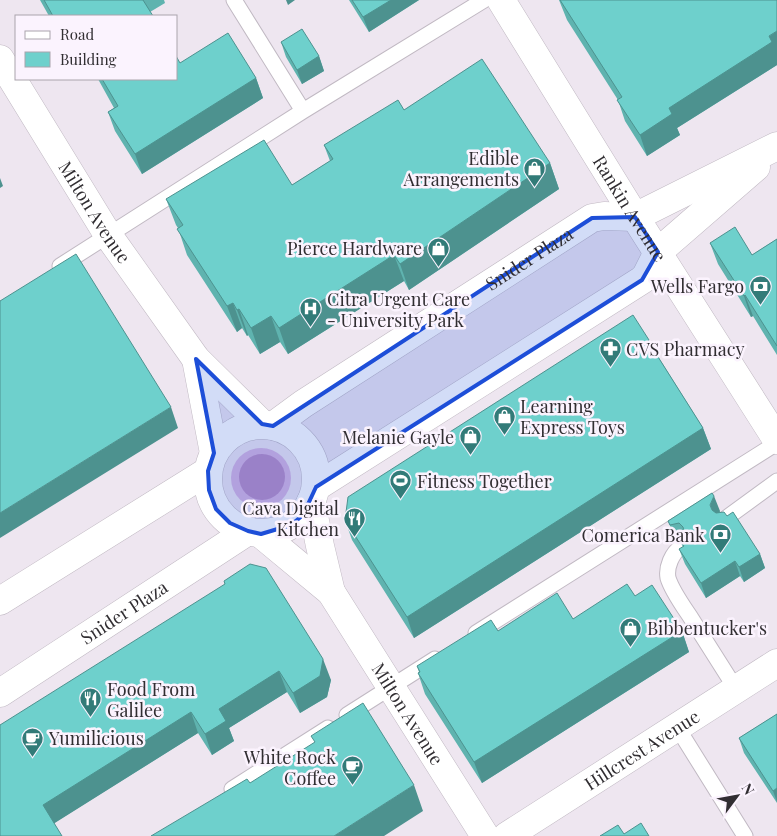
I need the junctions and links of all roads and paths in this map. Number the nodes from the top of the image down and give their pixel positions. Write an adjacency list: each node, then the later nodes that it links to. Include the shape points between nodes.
1 (234, 0): 5 (lane)
2 (484, 0): 5 (lane)
3 (501, 0): 7 (street, Rankin Avenue)
4 (0, 59): 8 (street, Milton Avenue)
5 (304, 111): 8 (lane)
6 (777, 147): 7 (street, Snider Plaza); 9 (street, Snider Plaza)
7 (635, 217): 9 (street, Rankin Avenue); 12 (street, Snider Plaza, via 592,218)
8 (108, 235): 10 (lane); 11 (street, Milton Avenue)
9 (658, 252): 13 (street, Rankin Avenue); 16 (street, Snider Plaza, via 646,276 634,285)
10 (47, 274)
11 (196, 359): 12 (street, Milton Avenue); 14 (street, Milton Avenue)
12 (268, 425): 14 (street, via 248,426 234,432 222,441); 16 (street, via 292,434 306,448 315,466)
13 (777, 442): 22 (lane)
14 (211, 462): 18 (street, via 209,490 216,509 230,523); 21 (street)
15 (777, 481): 17 (lane)
16 (313, 494): 18 (street, via 303,515 291,525 277,531); 20 (street, Milton Avenue, via 320,546)
17 (725, 519)
18 (255, 532): 20 (street, Milton Avenue); 27 (street, Snider Plaza)
19 (681, 547): 26 (lane, via 672,558 669,580)
20 (331, 592): 25 (street, Milton Avenue)
21 (0, 601)
22 (468, 638)
23 (451, 649): 25 (lane)
24 (777, 663): 26 (street, Hillcrest Avenue)
25 (392, 687): 29 (lane); 30 (street, Milton Avenue)
26 (736, 689): 28 (street, Hillcrest Avenue)
27 (0, 693)
28 (678, 727): 31 (street, Hillcrest Avenue); 32 (lane)
29 (217, 798)
30 (485, 836)
31 (507, 836)
32 (745, 836)

